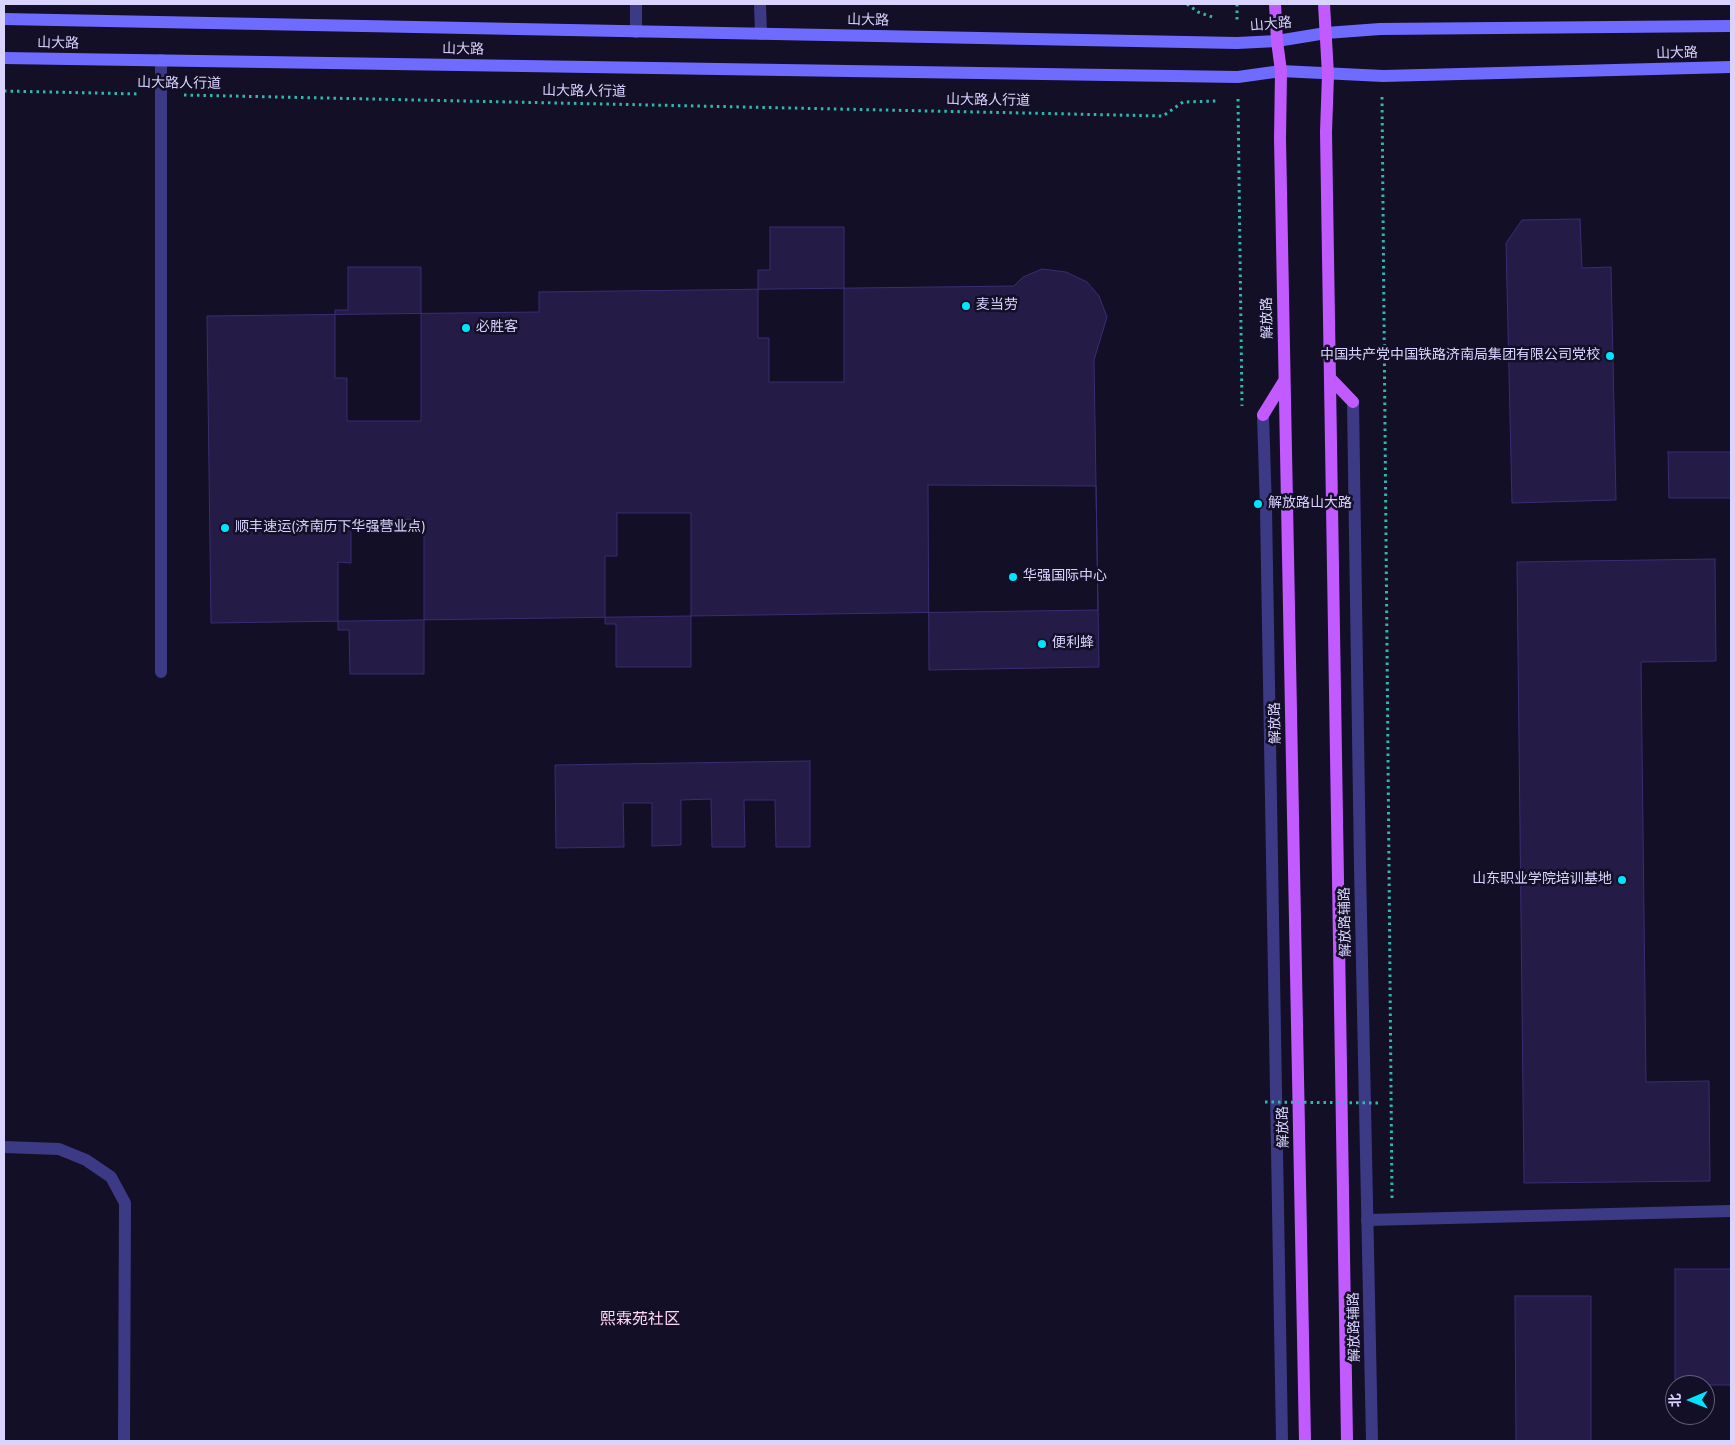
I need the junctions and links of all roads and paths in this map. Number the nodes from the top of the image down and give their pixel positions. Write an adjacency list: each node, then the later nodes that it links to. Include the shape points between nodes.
1 (636, 4): 7 (street)
2 (760, 4): 9 (street)
3 (1275, 4): 10 (main road, 解放路)
4 (1324, 4): 8 (main road)
5 (4, 19): 7 (main road, 山大路)
6 (1731, 26): 8 (main road, 山大路, via 1380,29)
7 (636, 32): 9 (main road, 山大路)
8 (1326, 33): 10 (main road, 山大路); 15 (main road)
9 (761, 34): 10 (main road, 山大路, via 1237,43)
10 (1277, 41): 14 (main road, 解放路)
11 (4, 58): 12 (main road, 山大路)
12 (161, 60): 14 (main road, 山大路, via 1238,77); 18 (street)
13 (1731, 67): 16 (main road, 山大路)
14 (1282, 71): 15 (main road, 山大路); 21 (main road, 解放路)
15 (1328, 75): 16 (main road, 山大路); 20 (main road)
16 (1382, 76): 29 (path)
17 (4, 91): 18 (path, 山大路人行道)
18 (161, 95): 19 (path, 山大路人行道); 24 (street)
19 (1163, 116)
20 (1330, 378): 22 (main road); 34 (main road)
21 (1284, 381): 23 (main road); 33 (main road, 解放路)
22 (1353, 402): 30 (street, 解放路辅路)
23 (1263, 415): 32 (street)
24 (161, 672)
25 (1265, 1102): 26 (path, bridge)
26 (1380, 1103)
27 (4, 1147): 31 (street, via 59,1149 86,1160 111,1177 124,1203)
28 (1731, 1211): 29 (street)
29 (1392, 1219): 30 (street)
30 (1367, 1220): 35 (street, 解放路辅路)
31 (124, 1441)
32 (1282, 1441)
33 (1305, 1441)
34 (1347, 1441)
35 (1372, 1441)

